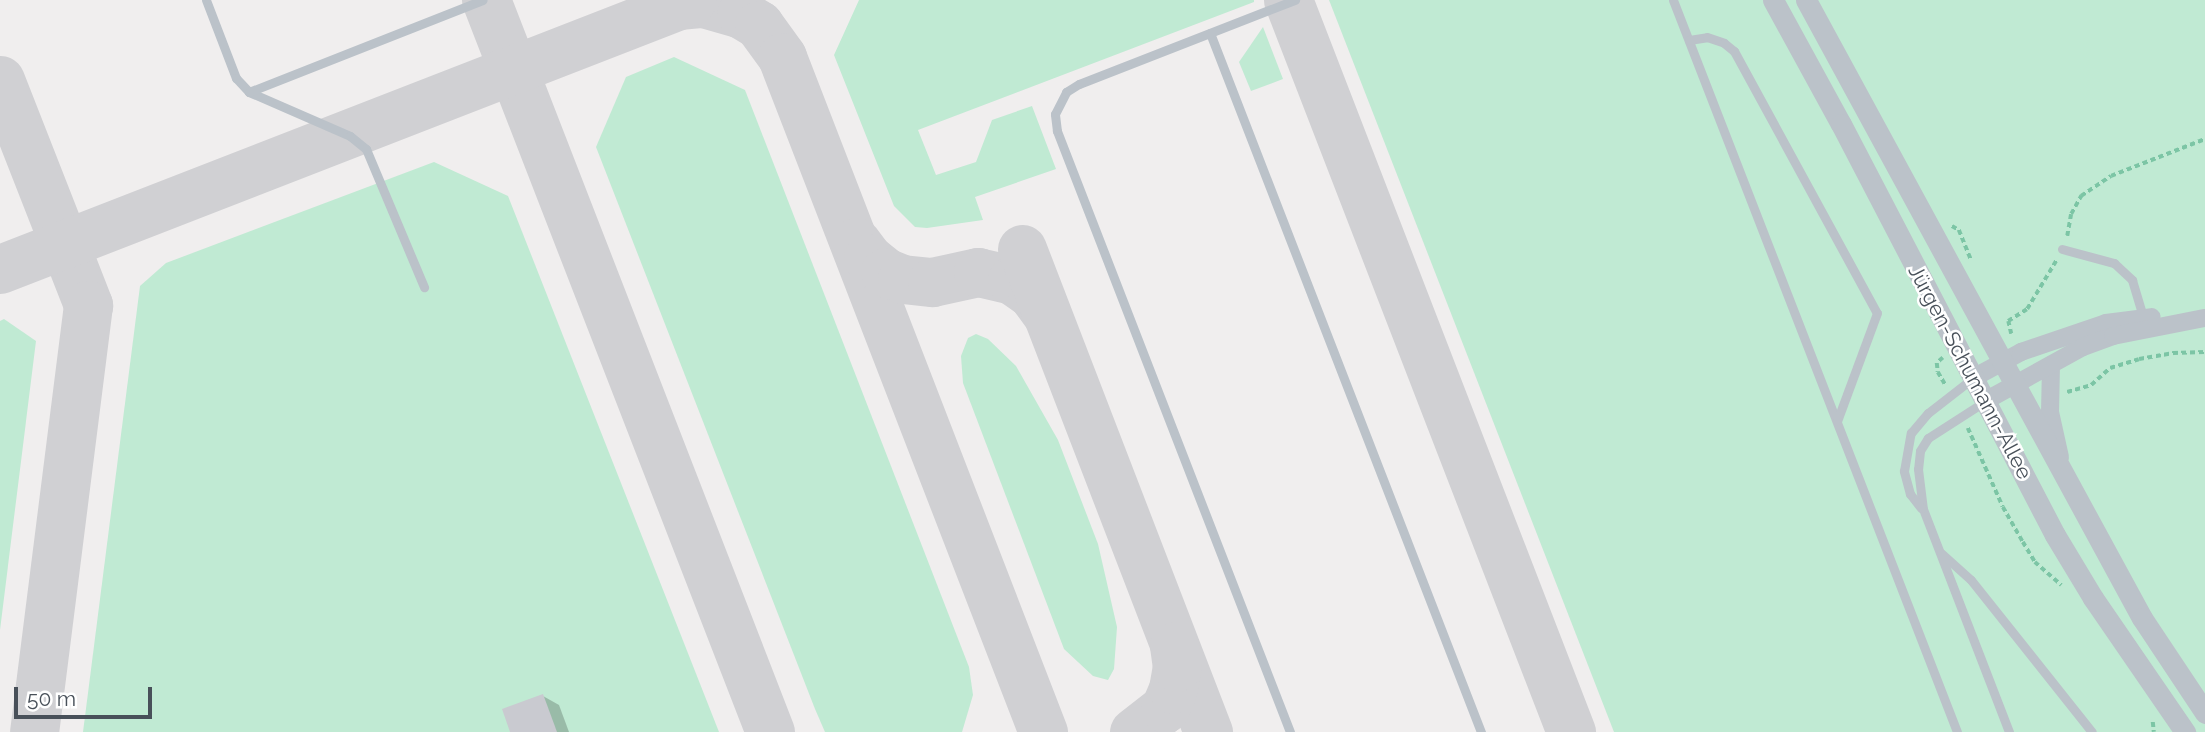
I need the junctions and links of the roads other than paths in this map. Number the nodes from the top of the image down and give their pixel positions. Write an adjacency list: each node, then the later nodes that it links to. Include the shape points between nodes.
1 (206, 0): 9 (lane, via 236,78)
2 (483, 0): 9 (lane)
3 (1295, 0): 7 (lane)
4 (1674, 0): 8 (lane)
5 (1773, 0): 16 (street, Jürgen-Schumann-Allee)
6 (1806, 0): 14 (street, Jürgen-Schumann-Allee)
7 (1210, 33): 24 (lane, via 1079,84 1066,92 1055,114 1057,131); 25 (lane)
8 (1689, 40): 19 (lane); 19 (lane, via 1707,37 1734,51 1877,313)
9 (249, 92): 11 (lane, via 350,136 366,149)
10 (2062, 249): 13 (lane, via 2114,263 2132,280)
11 (424, 288)
12 (2200, 318): 13 (street)
13 (2144, 322): 14 (street, via 2106,323); 15 (street)
14 (2012, 357): 16 (street); 17 (street, Jürgen-Schumann-Allee)
15 (2051, 365): 17 (street); 20 (street, Jürgen-Schumann-Allee, via 2050,412)
16 (1973, 378): 18 (street, Jürgen-Schumann-Allee); 21 (lane, via 1928,413 1912,433 1904,471 1910,494)
17 (2014, 384): 18 (street); 20 (street, Jürgen-Schumann-Allee)
18 (1985, 401): 21 (lane, via 1928,438 1920,451); 29 (street, Jürgen-Schumann-Allee, via 2075,570)
19 (1837, 421): 26 (lane)
20 (2066, 477): 23 (street, Jürgen-Schumann-Allee, via 2142,618)
21 (1923, 509): 22 (lane)
22 (1940, 551): 27 (lane); 28 (lane, via 1971,580)
23 (2205, 713)
24 (1290, 732)
25 (1481, 732)
26 (1957, 732)
27 (2009, 732)
28 (2091, 732)
29 (2185, 732)

